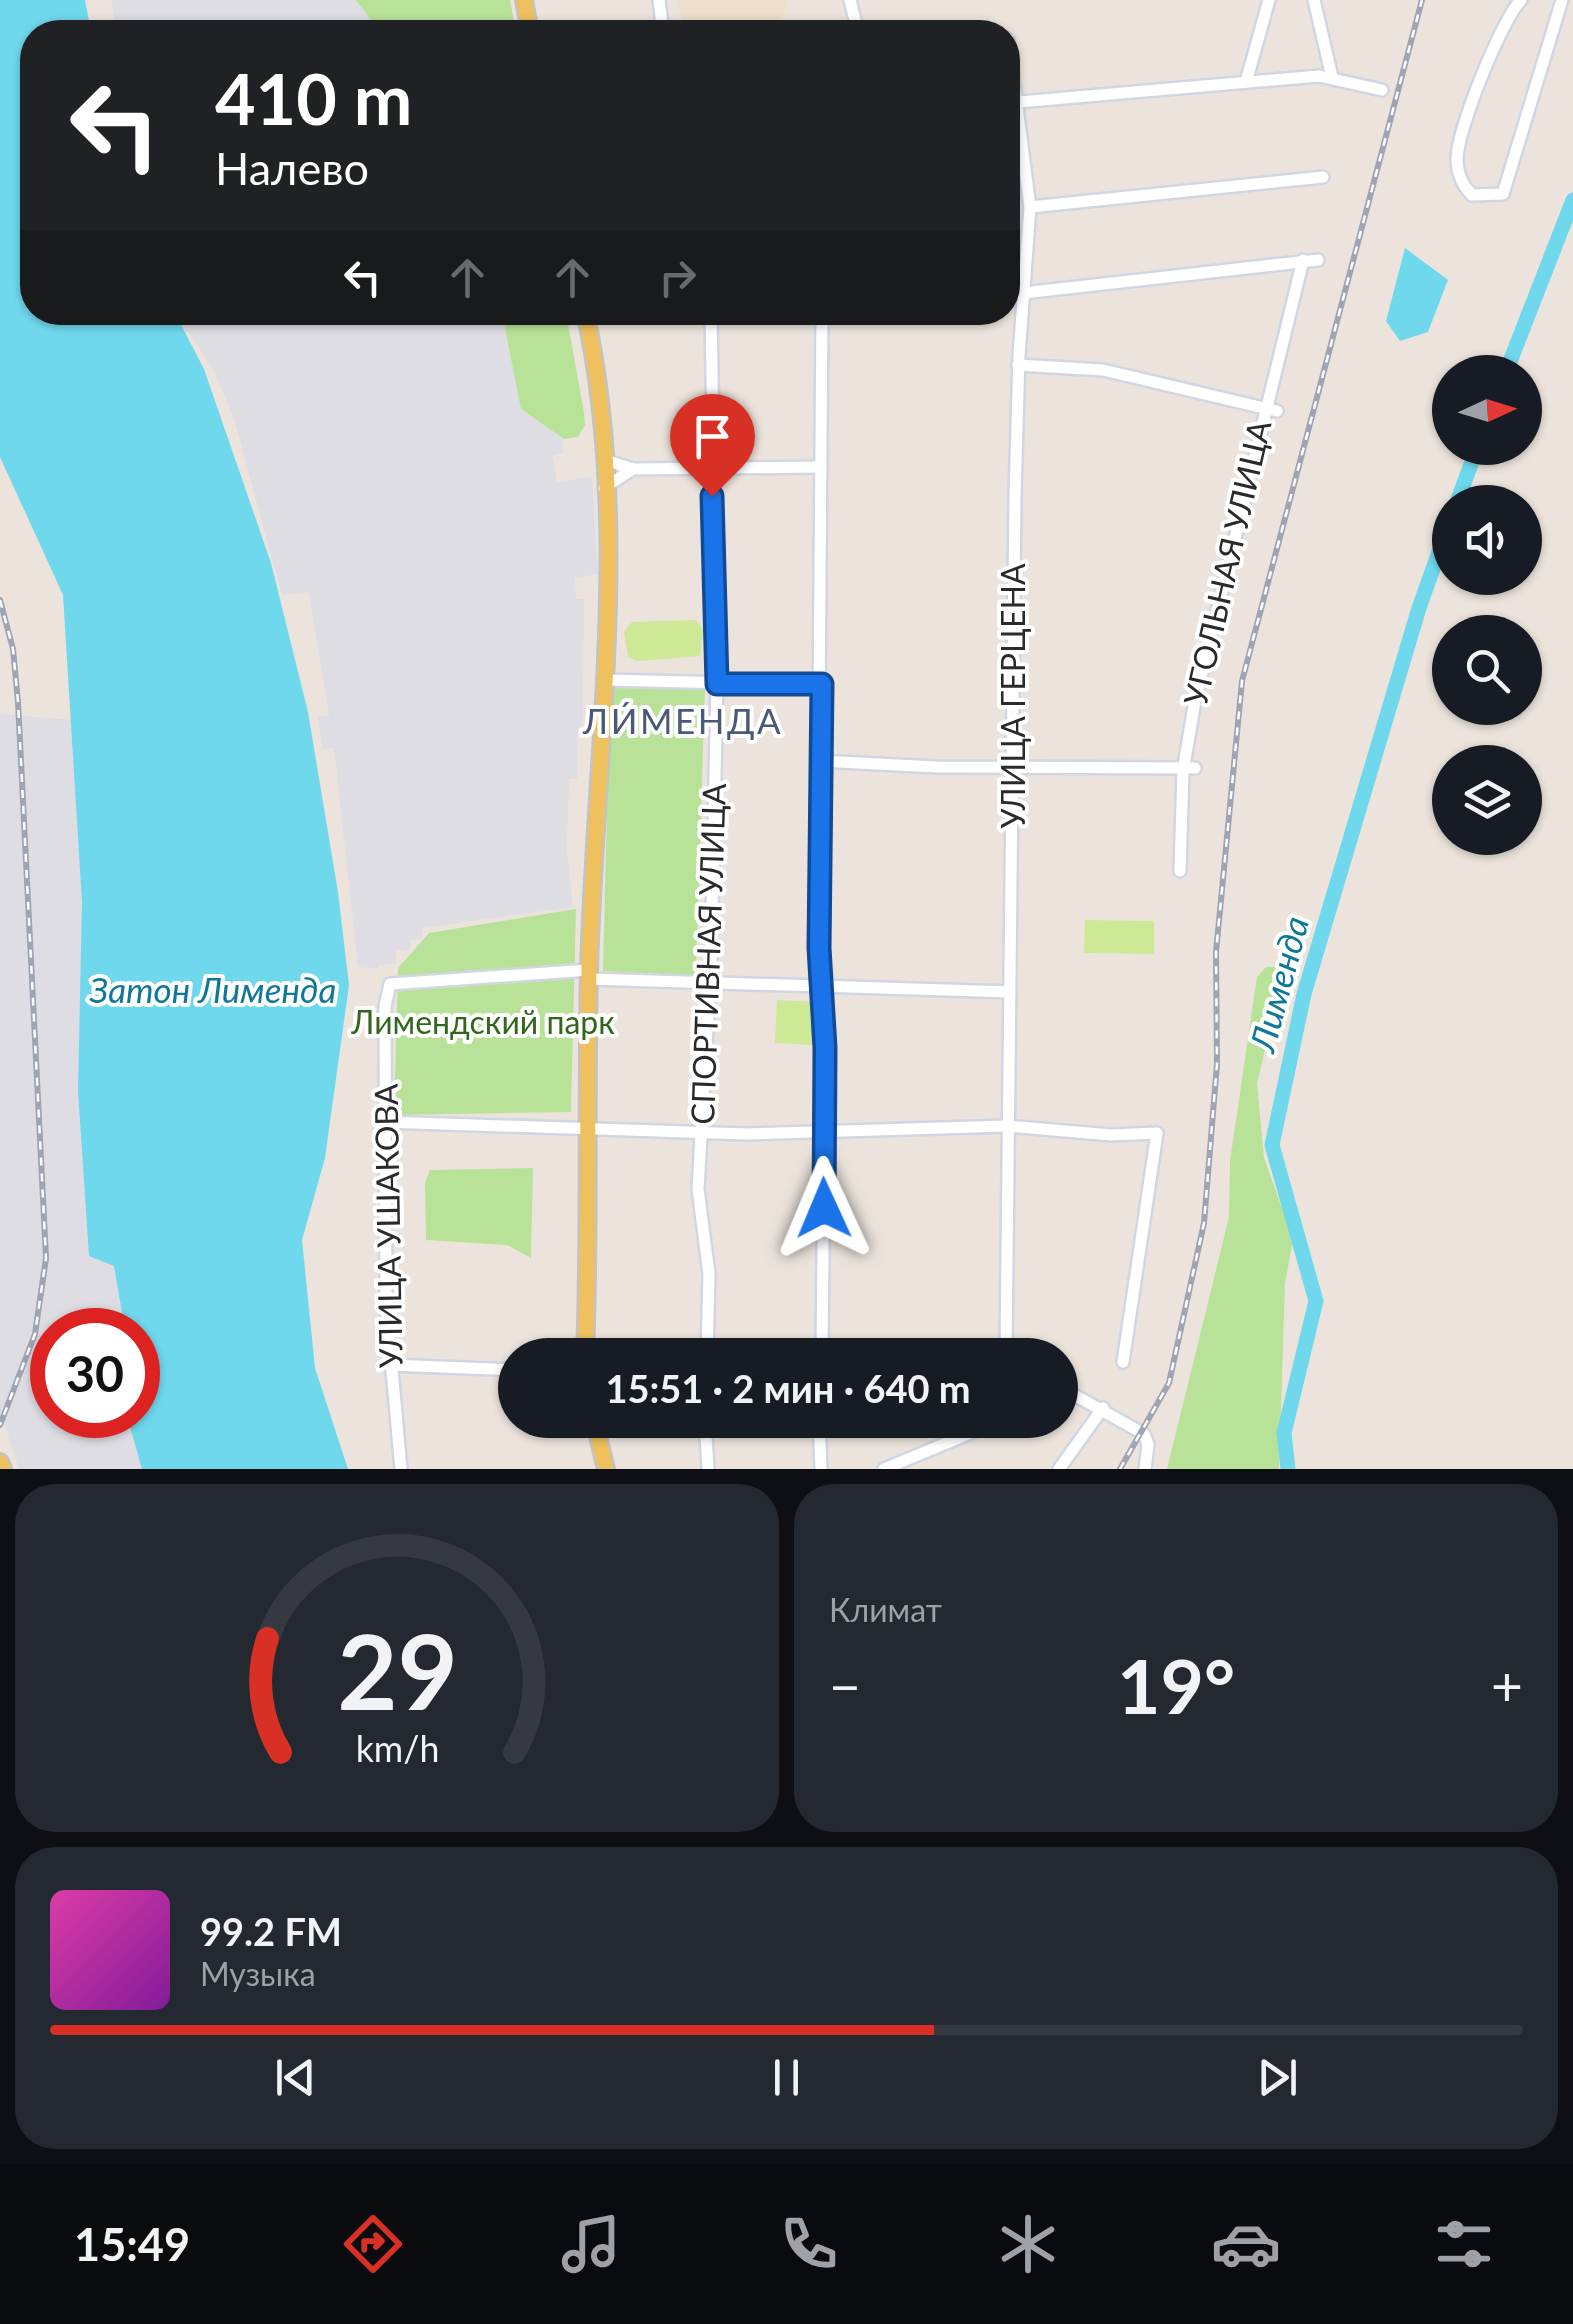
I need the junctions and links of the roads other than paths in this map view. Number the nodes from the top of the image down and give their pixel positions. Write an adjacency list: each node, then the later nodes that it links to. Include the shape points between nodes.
1 (1314, 0): 5 (street)
2 (1520, 0): 3 (street, via 1501,26 1464,121 1456,160 1472,196 1504,194)
3 (1562, 0)
4 (1264, 2): 6 (street)
5 (1332, 77): 6 (street); 7 (street)
6 (1246, 82): 8 (street)
7 (1382, 90)
8 (1020, 101)
9 (1020, 149): 11 (street, УЛИЦА ГЕРЦЕНА)
10 (1323, 177): 11 (street)
11 (1030, 207): 14 (street, УЛИЦА ГЕРЦЕНА)
12 (1304, 260): 13 (street); 14 (street); 19 (street, УГОЛЬНАЯ УЛИЦА)
13 (1318, 260)
14 (1023, 292): 18 (street, УЛИЦА ГЕРЦЕНА)
15 (587, 325): 20 (main road)
16 (711, 325): 21 (street, СПОРТИВНАЯ УЛИЦА)
17 (822, 325): 22 (street)
18 (1018, 366): 19 (street, via 1103,370); 29 (street, УЛИЦА ГЕРЦЕНА)
19 (1271, 410): 30 (street, УГОЛЬНАЯ УЛИЦА)
20 (606, 460): 23 (street); 24 (main road)
21 (712, 466): 22 (street); 23 (street); 26 (street, СПОРТИВНАЯ УЛИЦА)
22 (821, 467): 27 (street)
23 (633, 469): 24 (street)
24 (604, 488): 25 (main road)
25 (604, 680): 26 (street); 32 (main road)
26 (717, 684): 27 (street); 33 (street, СПОРТИВНАЯ УЛИЦА)
27 (822, 684): 28 (street)
28 (820, 761): 29 (street); 34 (street)
29 (1014, 767): 30 (street); 35 (street, УЛИЦА ГЕРЦЕНА)
30 (1189, 770): 31 (street, УГОЛЬНАЯ УЛИЦА)
31 (1180, 871)
32 (589, 974): 33 (street); 36 (street, УЛИЦА УШАКОВА, via 390,984); 38 (main road)
33 (709, 984): 34 (street); 39 (street, СПОРТИВНАЯ УЛИЦА)
34 (819, 984): 35 (street); 40 (street)
35 (1010, 992): 37 (street, УЛИЦА ГЕРЦЕНА)
36 (384, 1122): 38 (street); 46 (street, УЛИЦА УШАКОВА)
37 (1007, 1126): 40 (street); 44 (street, УЛИЦА ГЕРЦЕНА); 45 (street, via 1157,1133)
38 (592, 1127): 39 (street); 41 (main road)
39 (703, 1133): 40 (street); 42 (street, СПОРТИВНАЯ УЛИЦА, via 698,1189 709,1274)
40 (822, 1134): 43 (street)
41 (586, 1338)
42 (707, 1338)
43 (822, 1338)
44 (1006, 1338)
45 (1124, 1362)
46 (391, 1365): 47 (street); 56 (street, УЛИЦА УШАКОВА)
47 (498, 1369)
48 (1078, 1397): 49 (street)
49 (1102, 1408): 61 (street); 62 (street, via 1144,1434)
50 (598, 1438): 57 (main road)
51 (707, 1438): 58 (street)
52 (820, 1438): 59 (street)
53 (959, 1438): 60 (street)
54 (0, 1462): 55 (main road)
55 (3, 1469)
56 (401, 1469)
57 (606, 1469)
58 (708, 1469)
59 (822, 1469)
60 (884, 1469)
61 (1059, 1469)
62 (1145, 1469)

